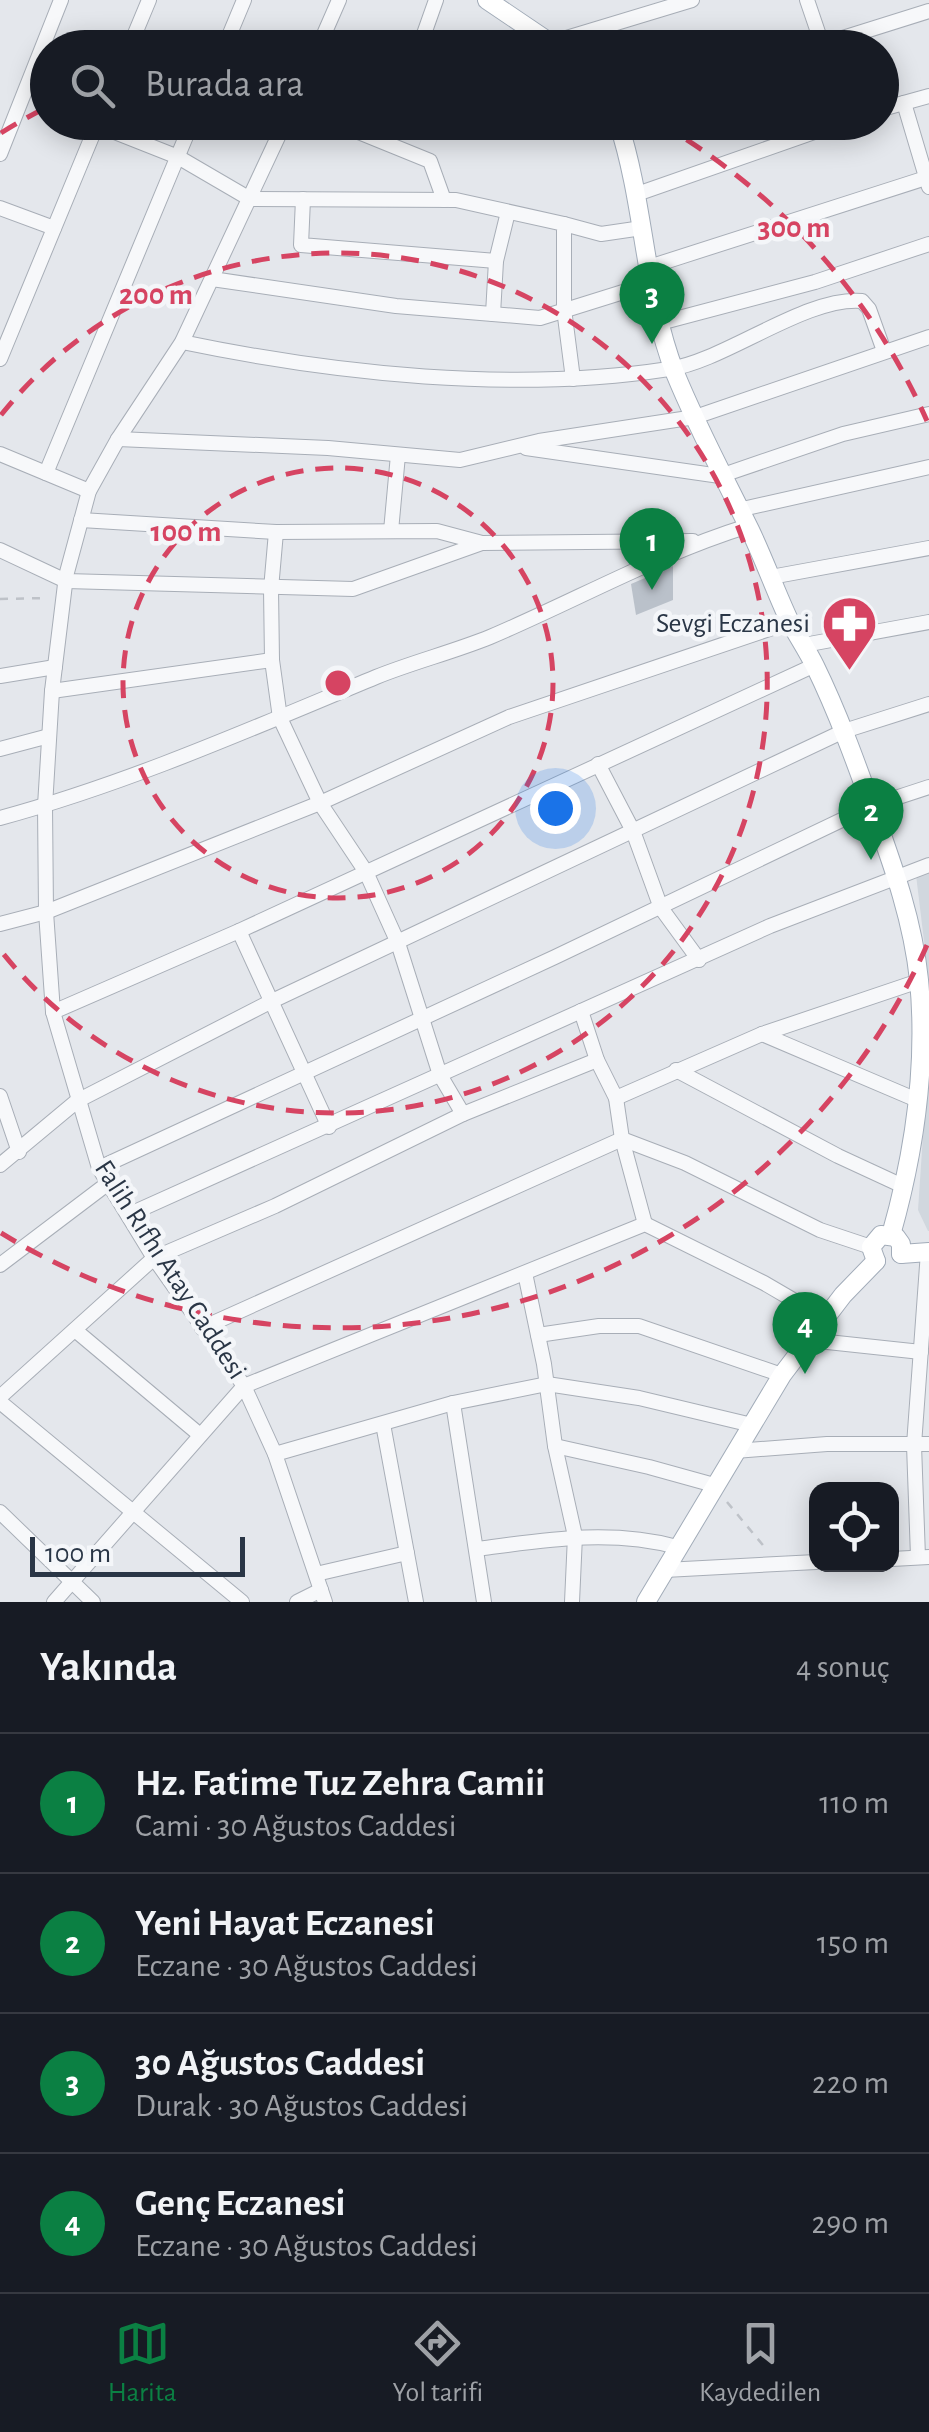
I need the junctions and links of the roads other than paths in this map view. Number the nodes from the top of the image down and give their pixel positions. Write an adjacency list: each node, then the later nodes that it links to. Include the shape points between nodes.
1 (61, 0): 10 (street)
2 (149, 0): 11 (street)
3 (244, 0): 12 (street)
4 (340, 0): 13 (street)
5 (436, 0): 14 (street)
6 (488, 0): 15 (main road)
7 (692, 0): 16 (street)
8 (807, 0): 17 (street)
9 (929, 12): 18 (street)
10 (49, 30)
11 (137, 30)
12 (232, 30)
13 (330, 30)
14 (425, 30)
15 (530, 30)
16 (601, 30)
17 (813, 30)
18 (882, 30)
19 (30, 78): 30 (street)
20 (929, 96): 21 (street)
21 (904, 103): 22 (street); 32 (street)
22 (899, 105)
23 (91, 140): 40 (street)
24 (137, 140): 31 (street)
25 (185, 140): 31 (street)
26 (276, 140): 34 (street, Falih Rıfhı Atay Caddesi)
27 (378, 140): 36 (street, via 430,161)
28 (623, 140): 33 (main road)
29 (792, 140): 33 (street)
30 (0, 154)
31 (178, 157): 34 (street); 62 (street)
32 (928, 181): 44 (street)
33 (637, 194): 41 (main road)
34 (250, 199): 35 (street); 45 (street, Falih Rıfhı Atay Caddesi)
35 (303, 200): 36 (street); 43 (street, via 301,245)
36 (444, 200): 38 (street)
37 (0, 208): 40 (street)
38 (508, 212): 39 (street); 43 (street)
39 (564, 224): 41 (street, via 601,234); 46 (street)
40 (54, 228): 52 (street)
41 (642, 228): 44 (main road)
42 (929, 244): 48 (street)
43 (496, 261): 47 (street)
44 (651, 275): 46 (street); 48 (main road)
45 (212, 280): 47 (street); 50 (street, Falih Rıfhı Atay Caddesi)
46 (564, 309): 47 (street, via 540,318); 54 (street)
47 (493, 314)
48 (660, 323): 53 (main road)
49 (929, 337): 51 (street)
50 (182, 342): 54 (street, via 389,373); 57 (street, Falih Rıfhı Atay Caddesi)
51 (884, 352): 53 (street, via 869,309 853,300); 56 (street)
52 (0, 359)
53 (674, 369): 54 (street); 56 (main road)
54 (573, 379)
55 (929, 414): 63 (street, via 843,434)
56 (695, 417): 58 (street); 63 (main road)
57 (118, 440): 60 (street); 64 (street, Falih Rıfhı Atay Caddesi)
58 (519, 448): 60 (street, via 460,460); 63 (street)
59 (0, 454): 62 (street)
60 (398, 454): 68 (street)
61 (929, 467): 65 (street)
62 (46, 473): 64 (street)
63 (720, 476): 65 (main road)
64 (89, 491): 66 (street, Falih Rıfhı Atay Caddesi)
65 (743, 518): 69 (street); 73 (main road)
66 (81, 520): 67 (street); 74 (street, Falih Rıfhı Atay Caddesi)
67 (276, 532): 68 (street); 75 (street)
68 (391, 532): 70 (street, via 437,531)
69 (700, 541): 70 (street); 85 (street, via 488,638)
70 (482, 543): 75 (street, via 353,589)
71 (929, 548): 73 (street)
72 (0, 550): 74 (street)
73 (771, 577): 76 (main road)
74 (66, 581): 75 (street); 81 (street, Falih Rıfhı Atay Caddesi)
75 (272, 588): 79 (street)
76 (790, 622): 78 (main road); 91 (street, via 509,717)
77 (929, 622): 78 (street)
78 (804, 644): 80 (main road)
79 (272, 660): 83 (street); 85 (street)
80 (815, 665): 86 (main road); 89 (street)
81 (55, 667): 82 (street); 83 (street, Falih Rıfhı Atay Caddesi)
82 (0, 676)
83 (52, 691): 87 (street, Falih Rıfhı Atay Caddesi)
84 (929, 704): 86 (street)
85 (280, 718): 91 (street); 92 (street)
86 (844, 731): 93 (main road); 95 (street)
87 (49, 736): 88 (street); 92 (street, Falih Rıfhı Atay Caddesi)
88 (0, 749)
89 (598, 764): 95 (street); 97 (street)
90 (929, 787): 93 (street)
91 (320, 804): 97 (street); 100 (street)
92 (44, 806): 94 (street); 100 (street, Falih Rıfhı Atay Caddesi)
93 (871, 806): 98 (main road); 99 (street)
94 (0, 818)
95 (633, 830): 99 (street); 103 (street)
96 (929, 865): 98 (street)
97 (366, 872): 102 (street); 103 (street)
98 (896, 876): 104 (street); 105 (main road)
99 (661, 908): 104 (street); 109 (street)
100 (46, 912): 101 (street); 108 (street, Falih Rıfhı Atay Caddesi)
101 (0, 924)
102 (239, 931): 106 (street); 108 (street)
103 (398, 943): 106 (street); 109 (street)
104 (699, 960): 107 (street)
105 (919, 981): 110 (street); 117 (main road)
106 (270, 1002): 113 (street); 118 (street)
107 (581, 1011): 111 (street); 114 (street)
108 (53, 1012): 118 (street, Falih Rıfhı Atay Caddesi)
109 (420, 1020): 113 (street); 114 (street)
110 (762, 1034): 112 (street); 117 (street)
111 (598, 1060): 116 (street); 119 (street)
112 (676, 1070): 116 (street); 126 (street)
113 (302, 1073): 120 (street); 124 (street)
114 (440, 1075): 119 (street); 120 (street)
115 (0, 1096): 122 (street)
116 (616, 1098): 121 (street)
117 (917, 1100): 126 (main road)
118 (76, 1101): 122 (street); 124 (street, Falih Rıfhı Atay Caddesi)
119 (463, 1114): 133 (street)
120 (329, 1127): 127 (street)
121 (622, 1139): 128 (street); 131 (street, via 686,1162); 137 (street)
122 (18, 1152): 123 (street)
123 (0, 1165)
124 (99, 1168): 125 (street, Falih Rıfhı Atay Caddesi)
125 (108, 1184): 127 (street, Falih Rıfhı Atay Caddesi); 134 (street)
126 (905, 1187): 129 (main road)
127 (128, 1216): 133 (street, Falih Rıfhı Atay Caddesi)
128 (645, 1224): 135 (street); 136 (street)
129 (891, 1234): 131 (main road, via 881,1235); 132 (main road)
130 (928, 1252): 132 (main road); 141 (street)
131 (874, 1254): 132 (main road, via 891,1264); 136 (main road)
132 (901, 1254)
133 (154, 1258): 137 (street, Falih Rıfhı Atay Caddesi); 138 (street)
134 (0, 1265)
135 (525, 1273): 139 (street); 144 (street)
136 (824, 1318): 140 (main road)
137 (202, 1328): 144 (street, Falih Rıfhı Atay Caddesi)
138 (75, 1330): 145 (street); 149 (street)
139 (538, 1335): 142 (street, via 639,1326); 143 (street)
140 (809, 1340): 141 (street); 142 (main road)
141 (920, 1352): 150 (street)
142 (782, 1375): 148 (main road)
143 (546, 1384): 146 (street); 148 (street); 151 (street)
144 (244, 1386): 149 (street); 153 (street, Falih Rıfhı Atay Caddesi)
145 (0, 1399): 155 (street)
146 (453, 1403): 147 (street); 159 (street)
147 (384, 1424): 153 (street); 160 (street)
148 (752, 1426): 152 (main road)
149 (200, 1434): 155 (street)
150 (922, 1444): 152 (street); 161 (street)
151 (555, 1446): 154 (street); 157 (street)
152 (735, 1451): 154 (main road)
153 (275, 1454): 165 (street, Falih Rıfhı Atay Caddesi)
154 (714, 1486): 158 (main road)
155 (134, 1510): 166 (street); 170 (street)
156 (0, 1512): 166 (street)
157 (575, 1536): 158 (street); 159 (street); 174 (street)
158 (677, 1547): 164 (main road)
159 (478, 1549): 173 (street)
160 (407, 1553): 165 (street); 172 (street)
161 (924, 1557): 162 (street)
162 (899, 1559)
163 (809, 1562): 164 (street)
164 (664, 1570): 175 (main road)
165 (316, 1574): 167 (street, Falih Rıfhı Atay Caddesi)
166 (72, 1582): 168 (street); 169 (street)
167 (323, 1596): 171 (street)
168 (54, 1602)
169 (94, 1602)
170 (242, 1602)
171 (297, 1602)
172 (416, 1602)
173 (484, 1602)
174 (572, 1602)
175 (646, 1602)

